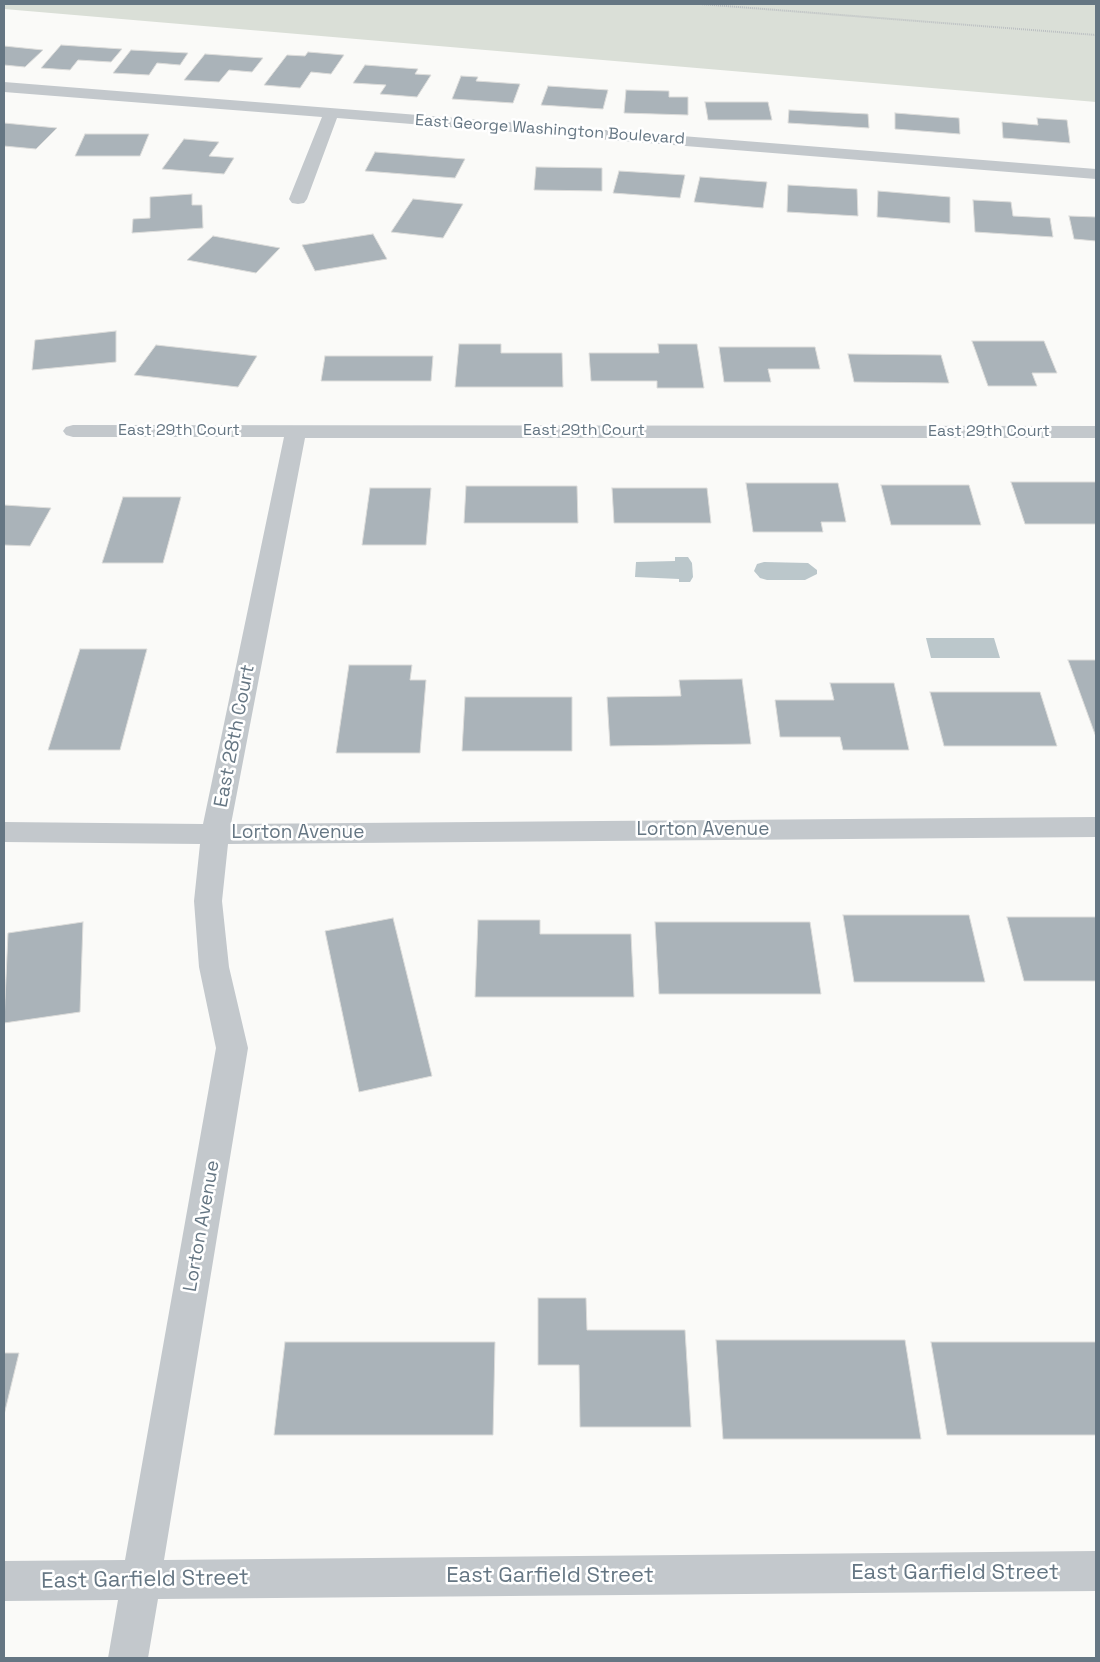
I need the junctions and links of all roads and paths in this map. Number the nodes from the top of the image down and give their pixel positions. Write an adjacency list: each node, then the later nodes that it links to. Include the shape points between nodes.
1 (700, 4): 2 (path)
2 (1096, 35)
3 (4, 88): 4 (street, East George Washington Boulevard)
4 (331, 113): 5 (street, East George Washington Boulevard); 6 (street)
5 (1096, 174)
6 (298, 199)
7 (73, 431): 8 (street, East 29th Court)
8 (296, 431): 9 (street, East 29th Court); 12 (street, East 28th Court)
9 (1096, 432)
10 (1096, 827): 12 (street, Lorton Avenue)
11 (4, 832): 12 (street, East 28th Court)
12 (215, 834): 14 (street, Lorton Avenue, via 209,910 214,967 232,1048)
13 (1096, 1571): 14 (street, East Garfield Street)
14 (142, 1579): 15 (street, East Garfield Street); 16 (street, Lorton Avenue)
15 (4, 1581)
16 (128, 1658)

